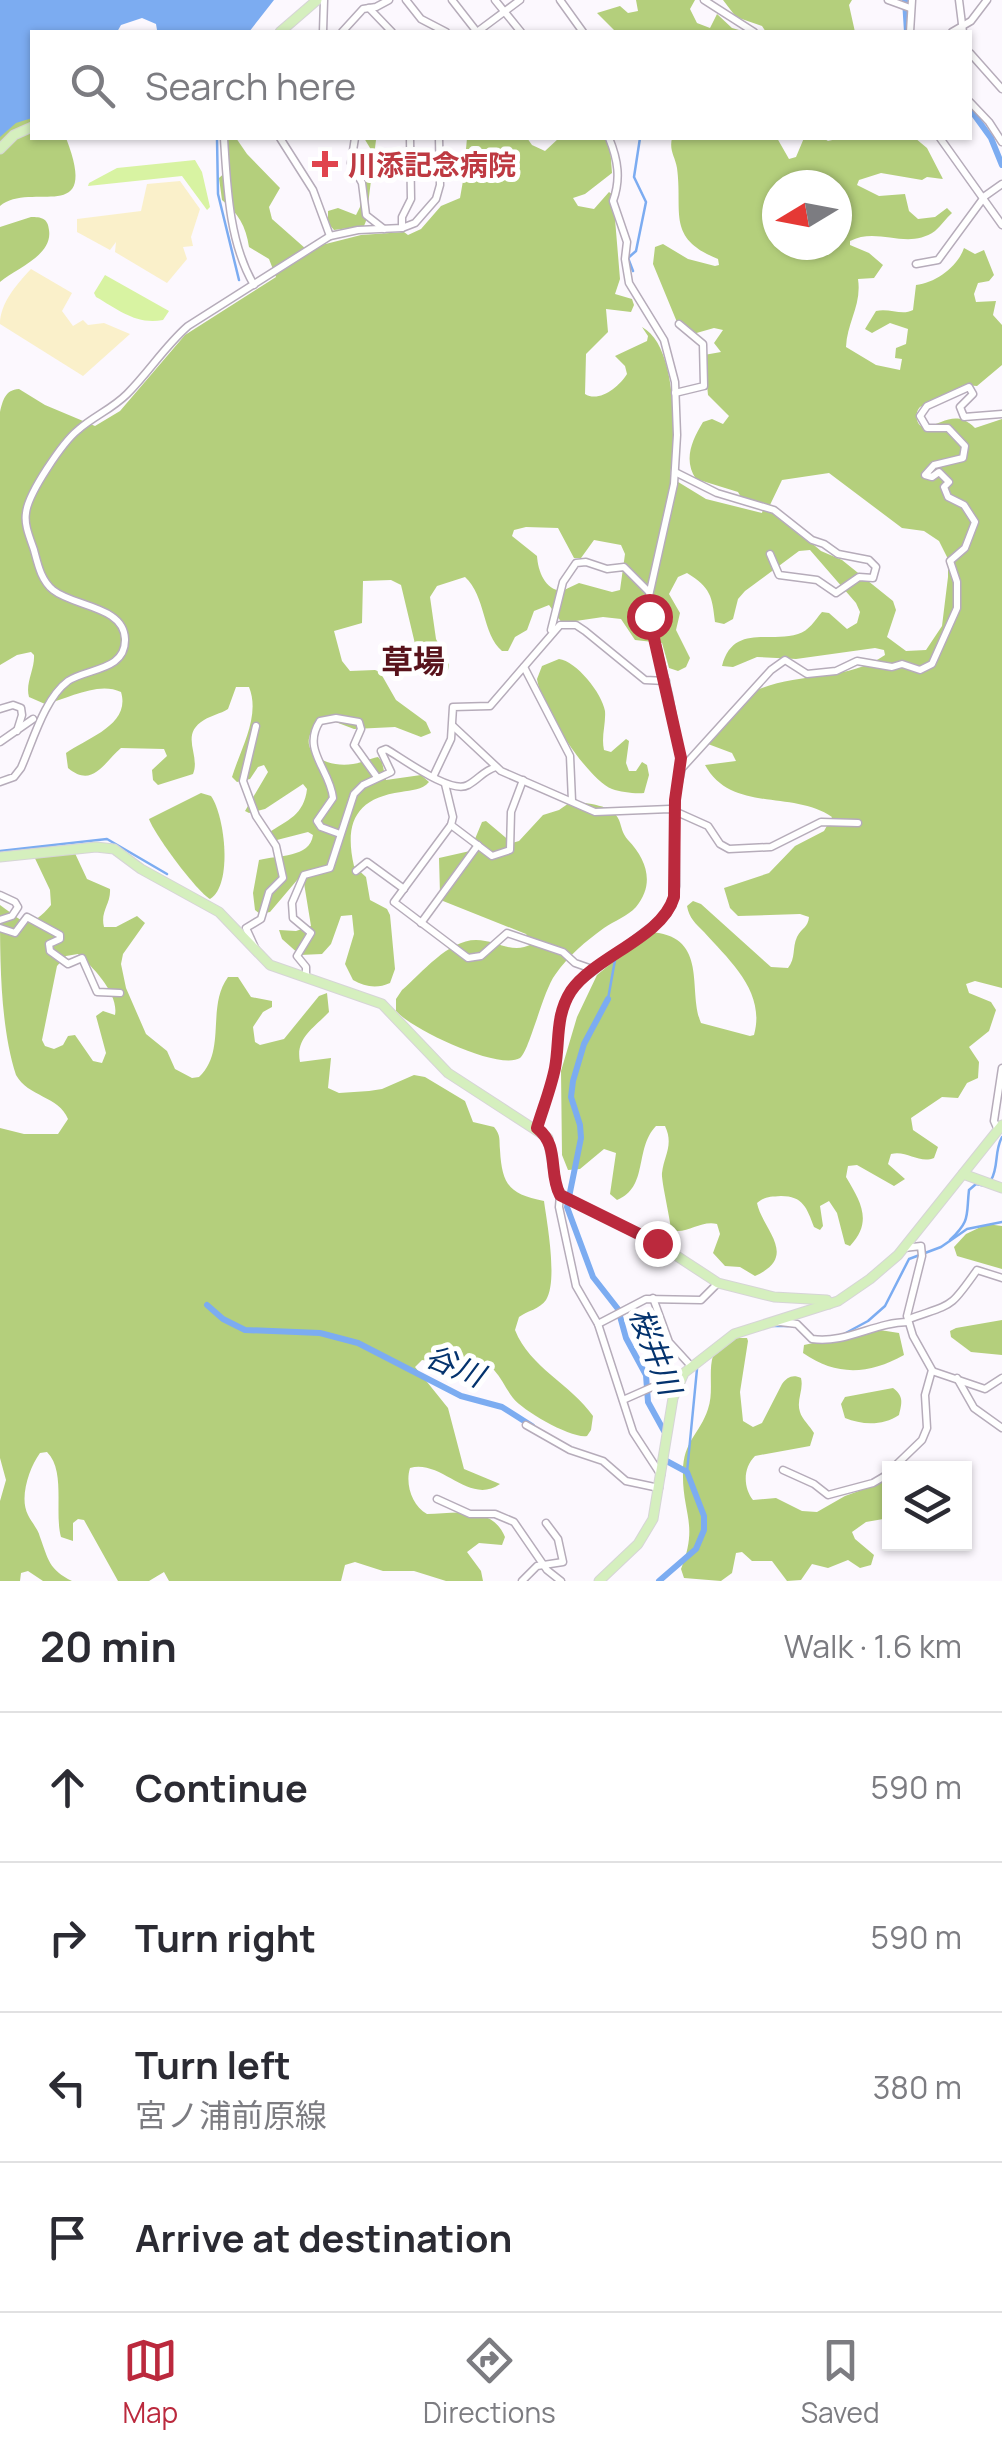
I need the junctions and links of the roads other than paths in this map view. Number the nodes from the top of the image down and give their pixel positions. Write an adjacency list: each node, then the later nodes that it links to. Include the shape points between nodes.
1 (316, 0): 18 (main road)
2 (324, 0): 19 (street)
3 (389, 0): 14 (street)
4 (406, 0): 16 (street)
5 (452, 0): 23 (street)
6 (495, 0): 15 (street)
7 (520, 0): 15 (street)
8 (560, 0): 26 (street)
9 (706, 0): 27 (street)
10 (888, 0): 13 (street)
11 (958, 0): 29 (street)
12 (987, 0): 29 (street)
13 (908, 5): 28 (street)
14 (369, 8): 20 (street); 21 (street)
15 (503, 14): 24 (street); 25 (street)
16 (421, 19): 17 (street); 22 (street)
17 (422, 29)
18 (282, 30)
19 (323, 30)
20 (344, 30)
21 (390, 30)
22 (442, 30)
23 (475, 30)
24 (480, 30)
25 (519, 30)
26 (582, 30)
27 (751, 30)
28 (910, 30)
29 (963, 30)
30 (972, 55): 31 (street)
31 (1002, 89)
32 (972, 104): 34 (street)
33 (30, 128): 43 (main road)
34 (999, 130): 42 (street)
35 (224, 140): 51 (street, via 232,220)
36 (281, 140): 49 (street, via 313,190)
37 (355, 140): 48 (street, via 351,163 362,183 366,215)
38 (410, 140): 47 (street, via 412,199)
39 (440, 140): 47 (street, via 436,199)
40 (610, 140): 53 (street, via 619,186 613,201 628,242 627,278 669,352)
41 (941, 140): 45 (street)
42 (1002, 142)
43 (0, 149)
44 (1002, 184): 45 (street)
45 (982, 200): 46 (street); 50 (street, via 938,260)
46 (1002, 225)
47 (402, 228): 48 (street)
48 (385, 230): 49 (street)
49 (330, 236): 51 (street)
50 (916, 264)
51 (254, 285): 72 (street, via 188,326 112,409 81,427 28,504 40,574 53,590 115,618 124,646 115,662 58,691 21,768)
52 (679, 324): 53 (street, via 703,344 704,386)
53 (675, 392): 55 (street)
54 (1002, 414): 68 (street, via 964,416 959,410 974,392 969,387 927,406 920,416 927,428 948,428 965,446 962,458 934,465 925,475 944,475 948,497 964,505 975,522 950,561 956,608 932,664 919,670 857,661 807,674 785,660)
55 (675, 472): 56 (street, via 774,510 812,540 876,567 874,578 858,578 836,593 818,580 779,575); 57 (street)
56 (770, 554)
57 (649, 592): 58 (street, via 624,567 576,563 563,582); 60 (street)
58 (549, 639): 59 (street); 60 (street, via 560,625 576,625 646,680)
59 (524, 667): 64 (street, via 490,706 454,706); 74 (street, via 570,756)
60 (666, 681): 68 (street)
61 (0, 709): 65 (street, via 20,708)
62 (32, 719): 65 (street)
63 (256, 726): 87 (street, via 243,781 276,846 283,878 269,892 261,919 246,928)
64 (453, 726): 67 (street); 69 (street)
65 (16, 731): 66 (street)
66 (0, 742)
67 (496, 767): 71 (street); 73 (street, via 468,786)
68 (682, 768): 75 (street)
69 (432, 776): 70 (street, via 384,749 392,772); 73 (street)
70 (377, 777): 78 (street, via 354,794); 78 (street, via 354,745 359,722 320,721 314,754 333,794 316,822)
71 (524, 780): 74 (street); 79 (street, via 511,812 510,850 492,856)
72 (0, 782)
73 (445, 783): 77 (street)
74 (572, 801): 75 (street, via 596,812)
75 (675, 811): 76 (street, via 708,826 723,846 734,849 772,847 820,822); 88 (street, via 672,906)
76 (858, 824)
77 (451, 825): 79 (street); 82 (street)
78 (340, 834): 89 (street, via 330,868 304,875 292,902 295,920 311,933 297,956)
79 (478, 845): 85 (street)
80 (0, 856): 87 (main road, via 114,849 219,912)
81 (356, 871): 82 (street, via 367,862)
82 (404, 888): 85 (street, via 394,902)
83 (0, 895): 84 (street, via 18,907)
84 (0, 920)
85 (421, 924): 88 (street, via 468,958 510,934)
86 (0, 928): 90 (street, via 15,933 27,918 38,921 60,935 50,951 68,964 82,958 97,992)
87 (257, 953): 89 (main road)
88 (593, 970): 92 (street, via 560,1014 556,1065)
89 (306, 977): 92 (main road, via 382,1004 448,1073)
90 (120, 993)
91 (1002, 1068): 93 (street, via 994,1121)
92 (537, 1128): 96 (main road, via 551,1143 555,1182)
93 (1000, 1128): 94 (main road)
94 (963, 1174): 95 (main road); 97 (main road)
95 (999, 1187)
96 (566, 1198): 99 (main road, via 657,1243); 104 (street, via 559,1207 576,1286)
97 (904, 1248): 101 (main road); 103 (street, via 919,1244 922,1254)
98 (1002, 1278): 103 (street, via 977,1270 954,1302)
99 (718, 1284): 100 (street, via 701,1300); 101 (main road)
100 (653, 1298): 104 (street); 105 (street, via 668,1342)
101 (829, 1304): 102 (main road)
102 (779, 1319): 103 (street, via 797,1324 812,1339 832,1340); 105 (main road, via 734,1334)
103 (909, 1321): 106 (street)
104 (598, 1324): 109 (street)
105 (688, 1370): 109 (street); 113 (main road, via 675,1390)
106 (932, 1370): 107 (street); 112 (street, via 927,1428)
107 (956, 1377): 108 (street, via 985,1389); 111 (street, via 974,1408)
108 (1002, 1378)
109 (623, 1400): 113 (street, via 633,1432)
110 (526, 1424): 116 (street, via 604,1461 626,1481)
111 (1002, 1428)
112 (901, 1461)
113 (661, 1467): 116 (main road)
114 (783, 1470): 115 (street, via 828,1494)
115 (882, 1478)
116 (660, 1488): 122 (main road, via 644,1536)
117 (437, 1500): 119 (street, via 511,1520)
118 (546, 1523): 119 (street, via 563,1562)
119 (545, 1567): 120 (street); 121 (street)
120 (522, 1581)
121 (561, 1581)
122 (599, 1581)

